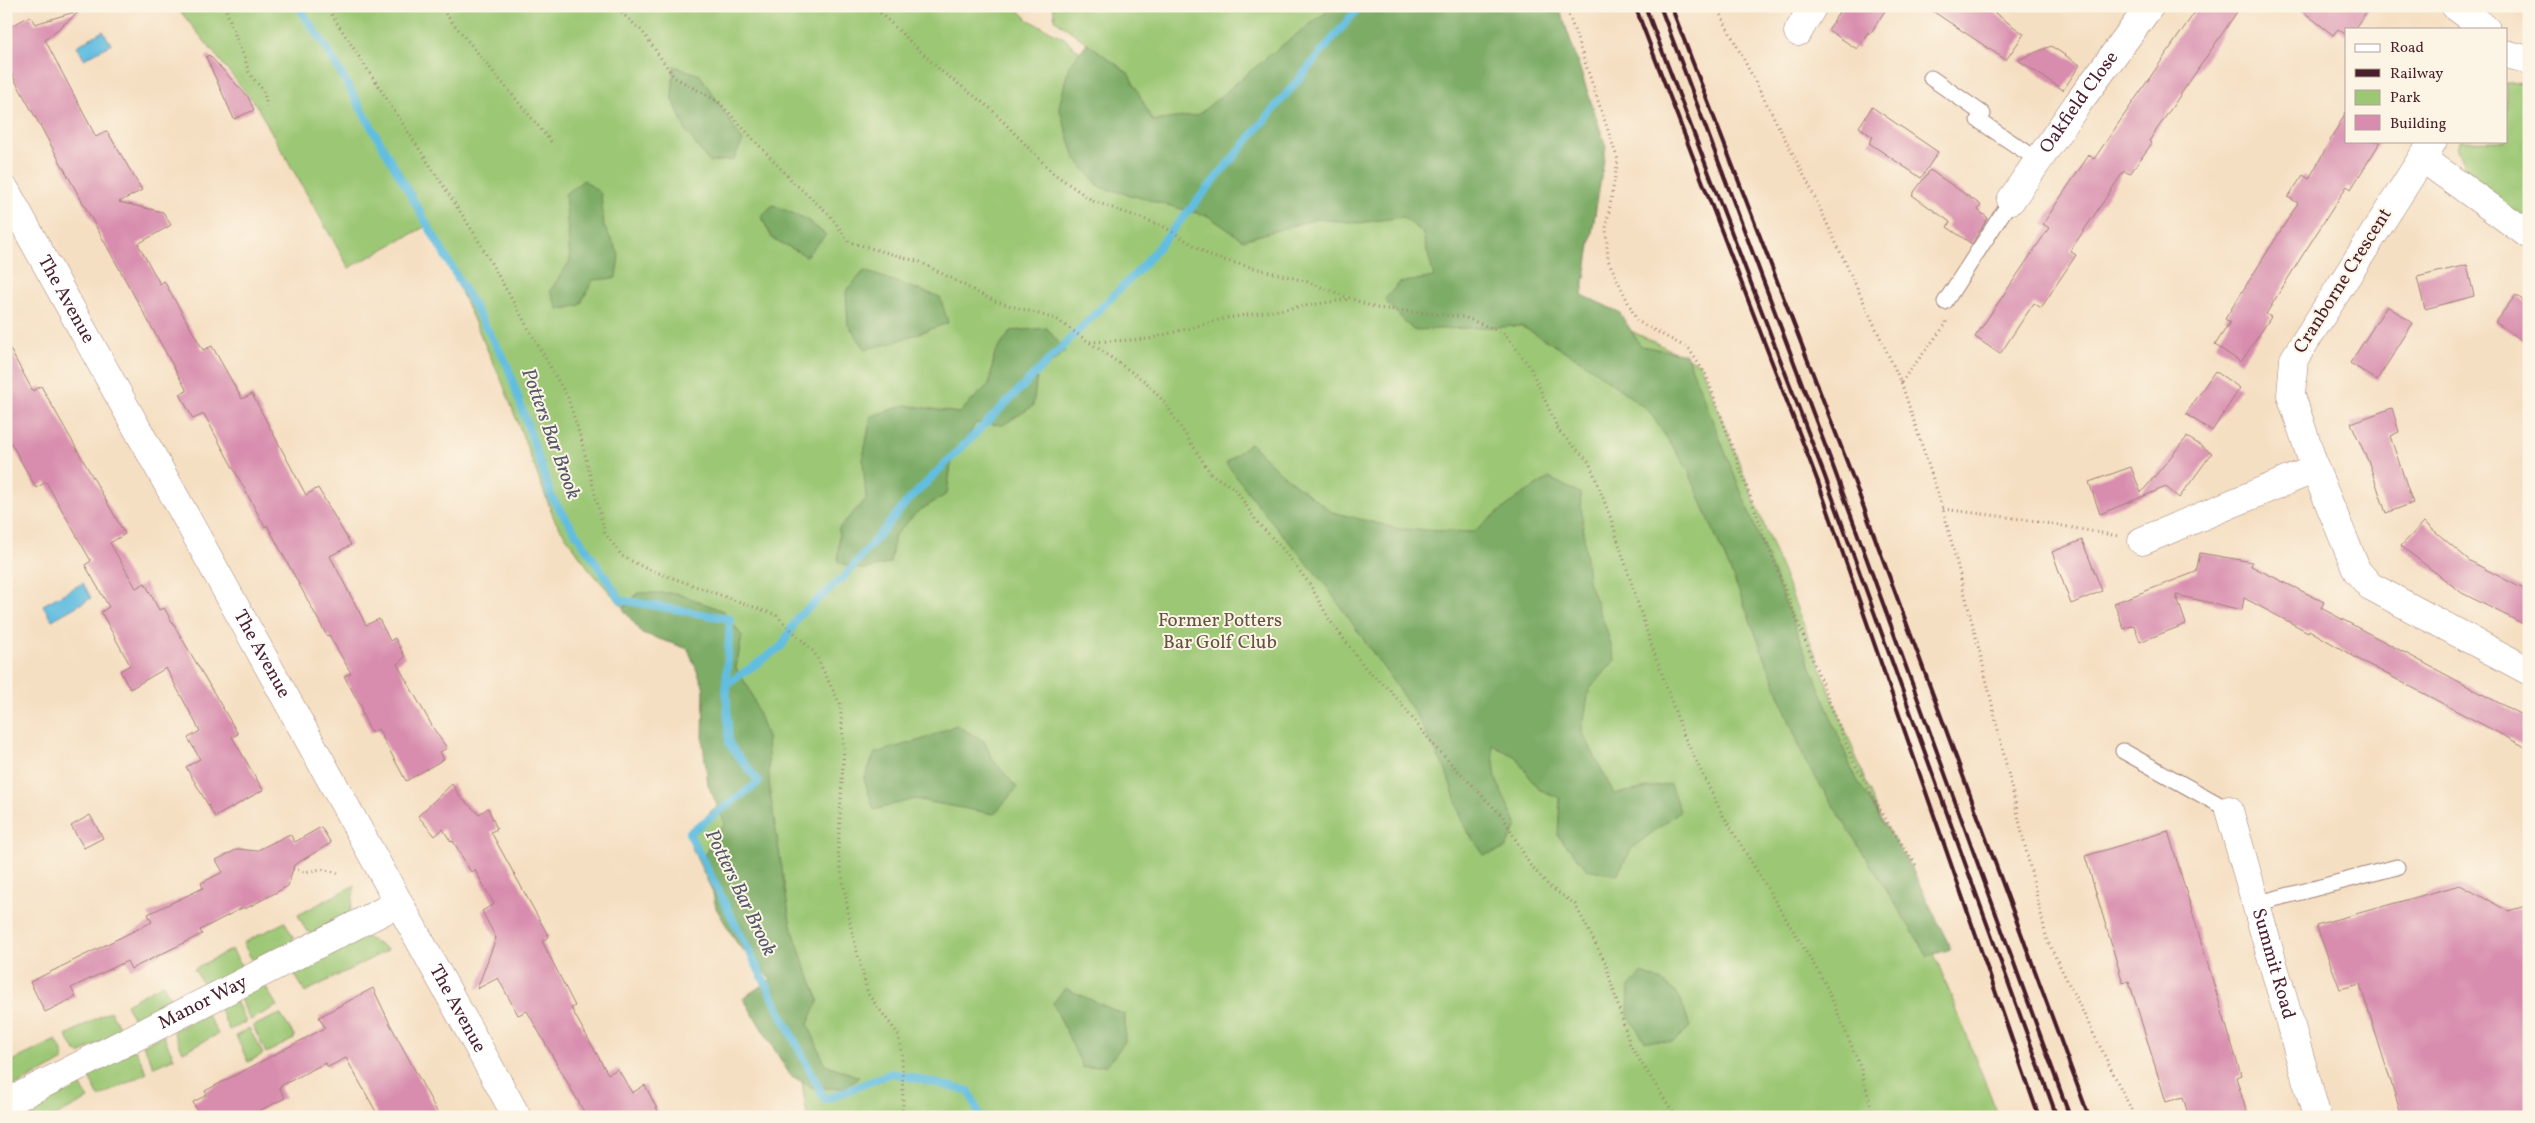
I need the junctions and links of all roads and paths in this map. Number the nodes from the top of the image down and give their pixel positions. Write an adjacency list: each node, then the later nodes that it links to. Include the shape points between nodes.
1 (224, 6): 16 (path, via 248,70 264,88)
2 (326, 6): 41 (path, via 474,233 568,398 605,533 622,556 645,568 776,616 814,652 840,704 844,747 838,851 851,928 868,994 898,1034 902,1054)
3 (439, 6): 17 (path)
4 (614, 6): 25 (path, via 642,31 674,77 719,102 793,182 829,214 849,242 920,262 994,301 1056,319)
5 (872, 6): 23 (path, via 940,70 990,108 1053,173 1093,201 1163,226 1212,257 1305,282)
6 (1566, 6): 34 (path, via 1618,160 1606,228 1608,260 1637,321 1690,350 1706,375 1771,554 1852,759 1890,827)
7 (1716, 6): 26 (path, via 1809,185)
8 (1813, 6): 12 (street)
9 (2150, 6): 19 (street, Oakfield Close)
10 (2455, 6): 11 (street)
11 (2485, 28)
12 (1798, 32)
13 (2508, 55): 14 (street)
14 (2529, 60)
15 (1931, 78): 19 (lane, via 1983,114 1978,120)
16 (267, 108)
17 (553, 144)
18 (2428, 150): 22 (street, Cranborne Crescent); 27 (street, Cranborne Crescent, via 2294,359 2291,395)
19 (2038, 160): 21 (street, Oakfield Close)
20 (6, 192): 37 (street, The Avenue)
21 (2011, 200): 24 (lane)
22 (2529, 234)
23 (1351, 299): 25 (path, via 1227,318 1149,339); 43 (path, via 1376,308 1464,317 1505,334 1530,367 1559,431 1589,462 1683,734 1721,812 1825,983 1860,1066)
24 (1945, 302): 26 (path, via 1946,324)
25 (1089, 342): 42 (path, via 1146,382 1165,403 1211,474 1235,489 1258,523 1309,583 1329,619 1366,669 1390,690 1436,748 1503,817 1530,865 1550,887 1575,904 1605,962 1630,1046)
26 (1901, 382): 28 (path)
27 (2315, 469): 29 (street); 30 (street, Cranborne Crescent, via 2357,571 2370,586)
28 (1943, 509): 29 (path, via 2030,520); 44 (path, via 2047,940)
29 (2142, 541)
30 (2529, 671)
31 (2122, 751): 32 (lane)
32 (2229, 810): 38 (street, Summit Road)
33 (2397, 867): 38 (lane)
34 (1918, 868)
35 (293, 869): 36 (path, via 310,872 322,869)
36 (341, 874)
37 (399, 903): 39 (street, Manor Way); 40 (street, The Avenue)
38 (2255, 904): 45 (street, Summit Road)
39 (6, 1103)
40 (517, 1117)
41 (901, 1117)
42 (1676, 1117)
43 (1874, 1117)
44 (2135, 1117)
45 (2317, 1117)

